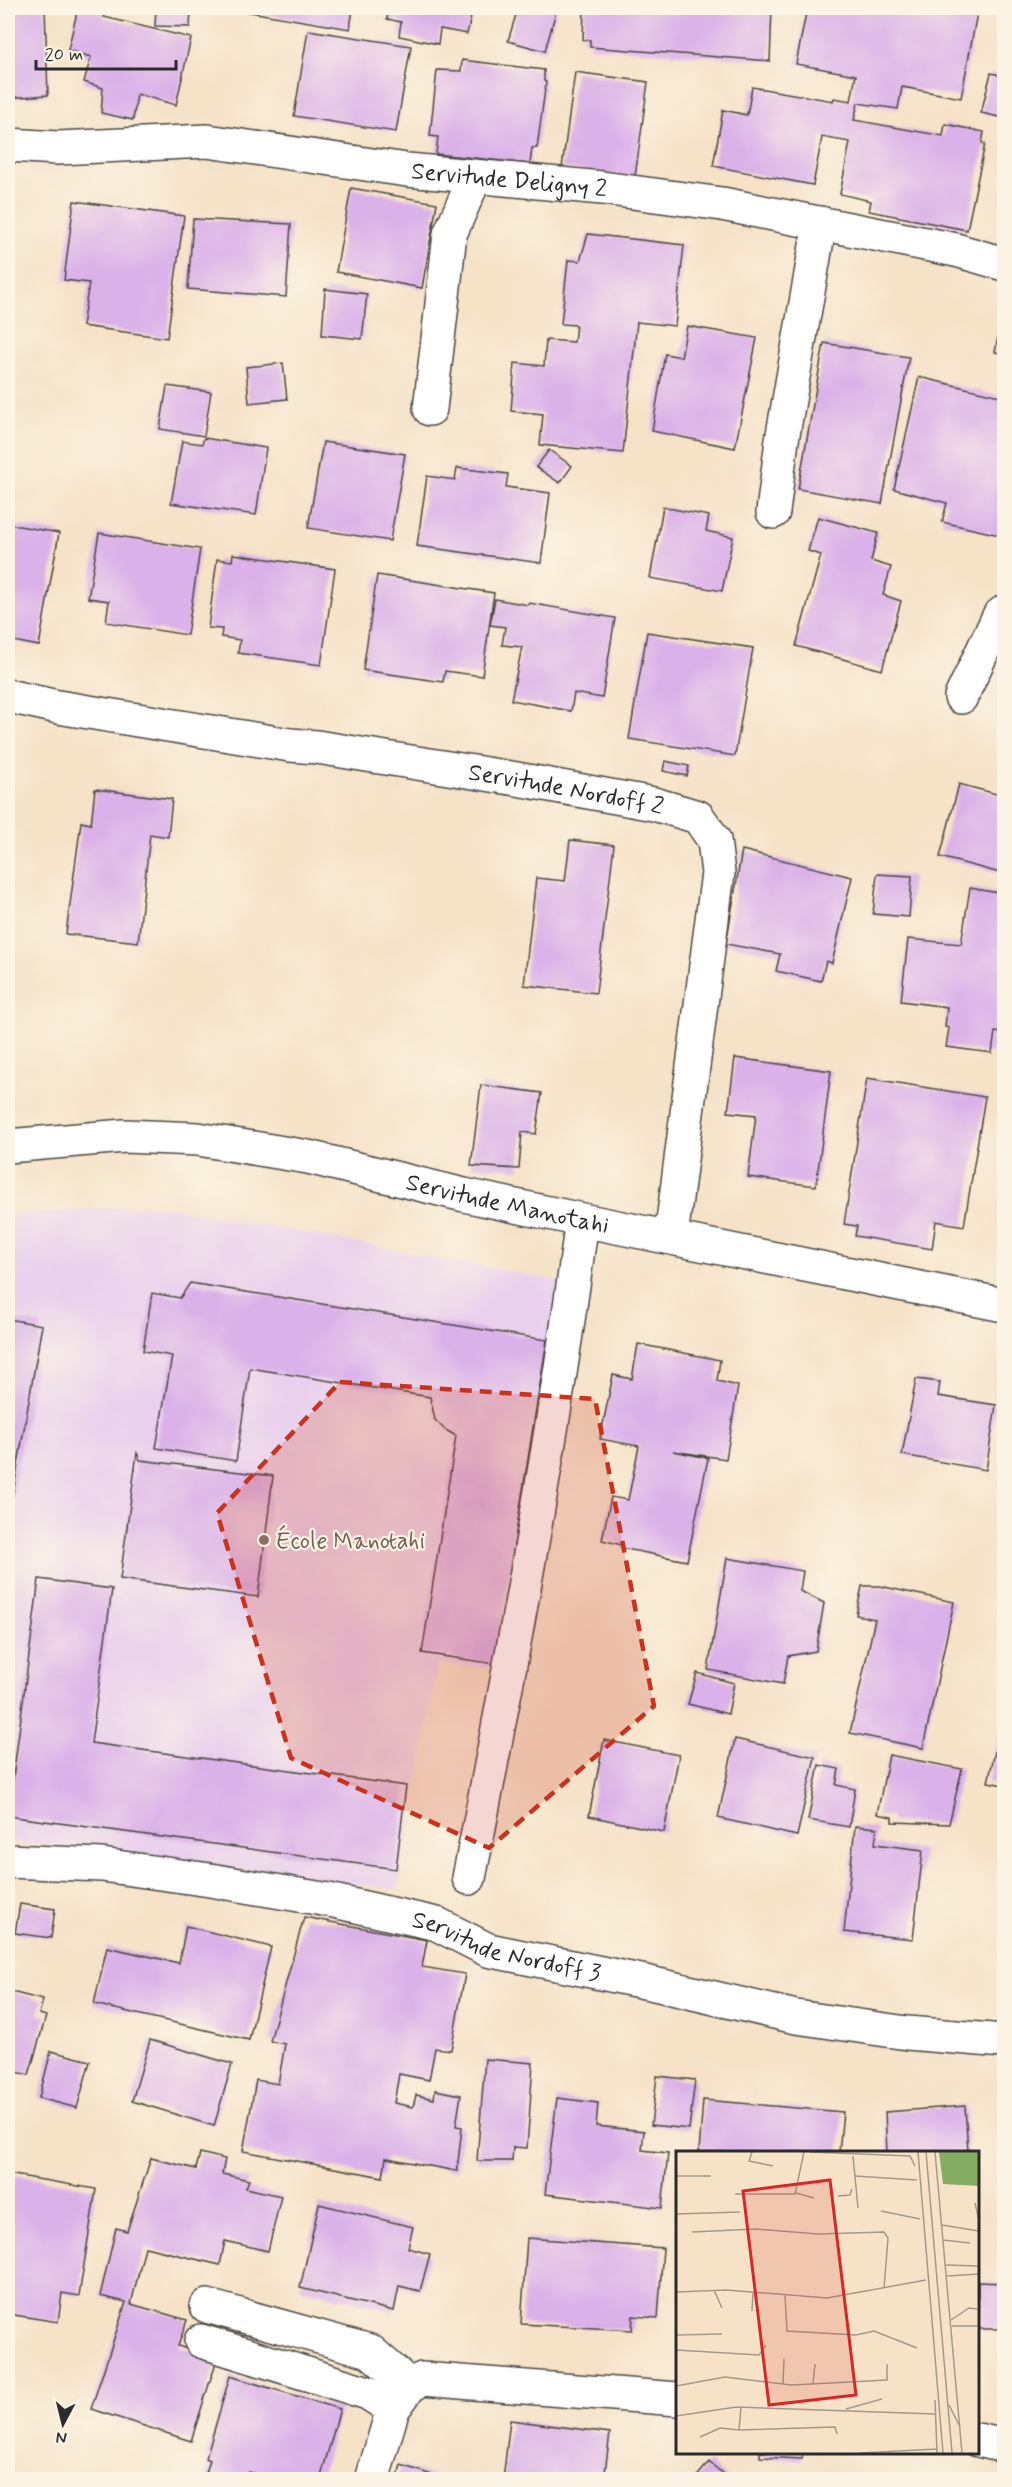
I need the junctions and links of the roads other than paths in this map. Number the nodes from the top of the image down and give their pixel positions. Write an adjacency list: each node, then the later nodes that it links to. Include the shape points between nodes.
1 (8, 145): 2 (street, Servitude Deligny 2, via 58,148 207,141)
2 (475, 177): 3 (street, Servitude Deligny 2, via 722,204); 5 (street, via 450,234)
3 (820, 223): 4 (street, Servitude Deligny 2, via 956,250); 6 (street)
4 (1005, 264)
5 (430, 409)
6 (773, 512)
7 (1005, 612): 9 (street, via 999,616)
8 (8, 696): 12 (street, Servitude Nordoff 2, via 517,779 654,804 698,817 714,840 718,873)
9 (961, 698)
10 (8, 1146): 11 (street, Servitude Manotahi, via 124,1136 198,1139 308,1157)
11 (582, 1220): 12 (street, Servitude Manotahi); 15 (street, via 567,1338)
12 (670, 1238): 13 (street, Servitude Manotahi)
13 (1005, 1305)
14 (8, 1861): 16 (street, Servitude Nordoff 3, via 102,1865 329,1900 437,1924 488,1950 796,2017)
15 (469, 1878)
16 (1005, 2041)
17 (207, 2306): 19 (street, via 370,2351)
18 (201, 2341): 19 (street, via 368,2393)
19 (401, 2397): 20 (street, via 422,2379); 23 (street)
20 (676, 2399)
21 (979, 2440): 22 (street)
22 (1005, 2446)
23 (372, 2480)

